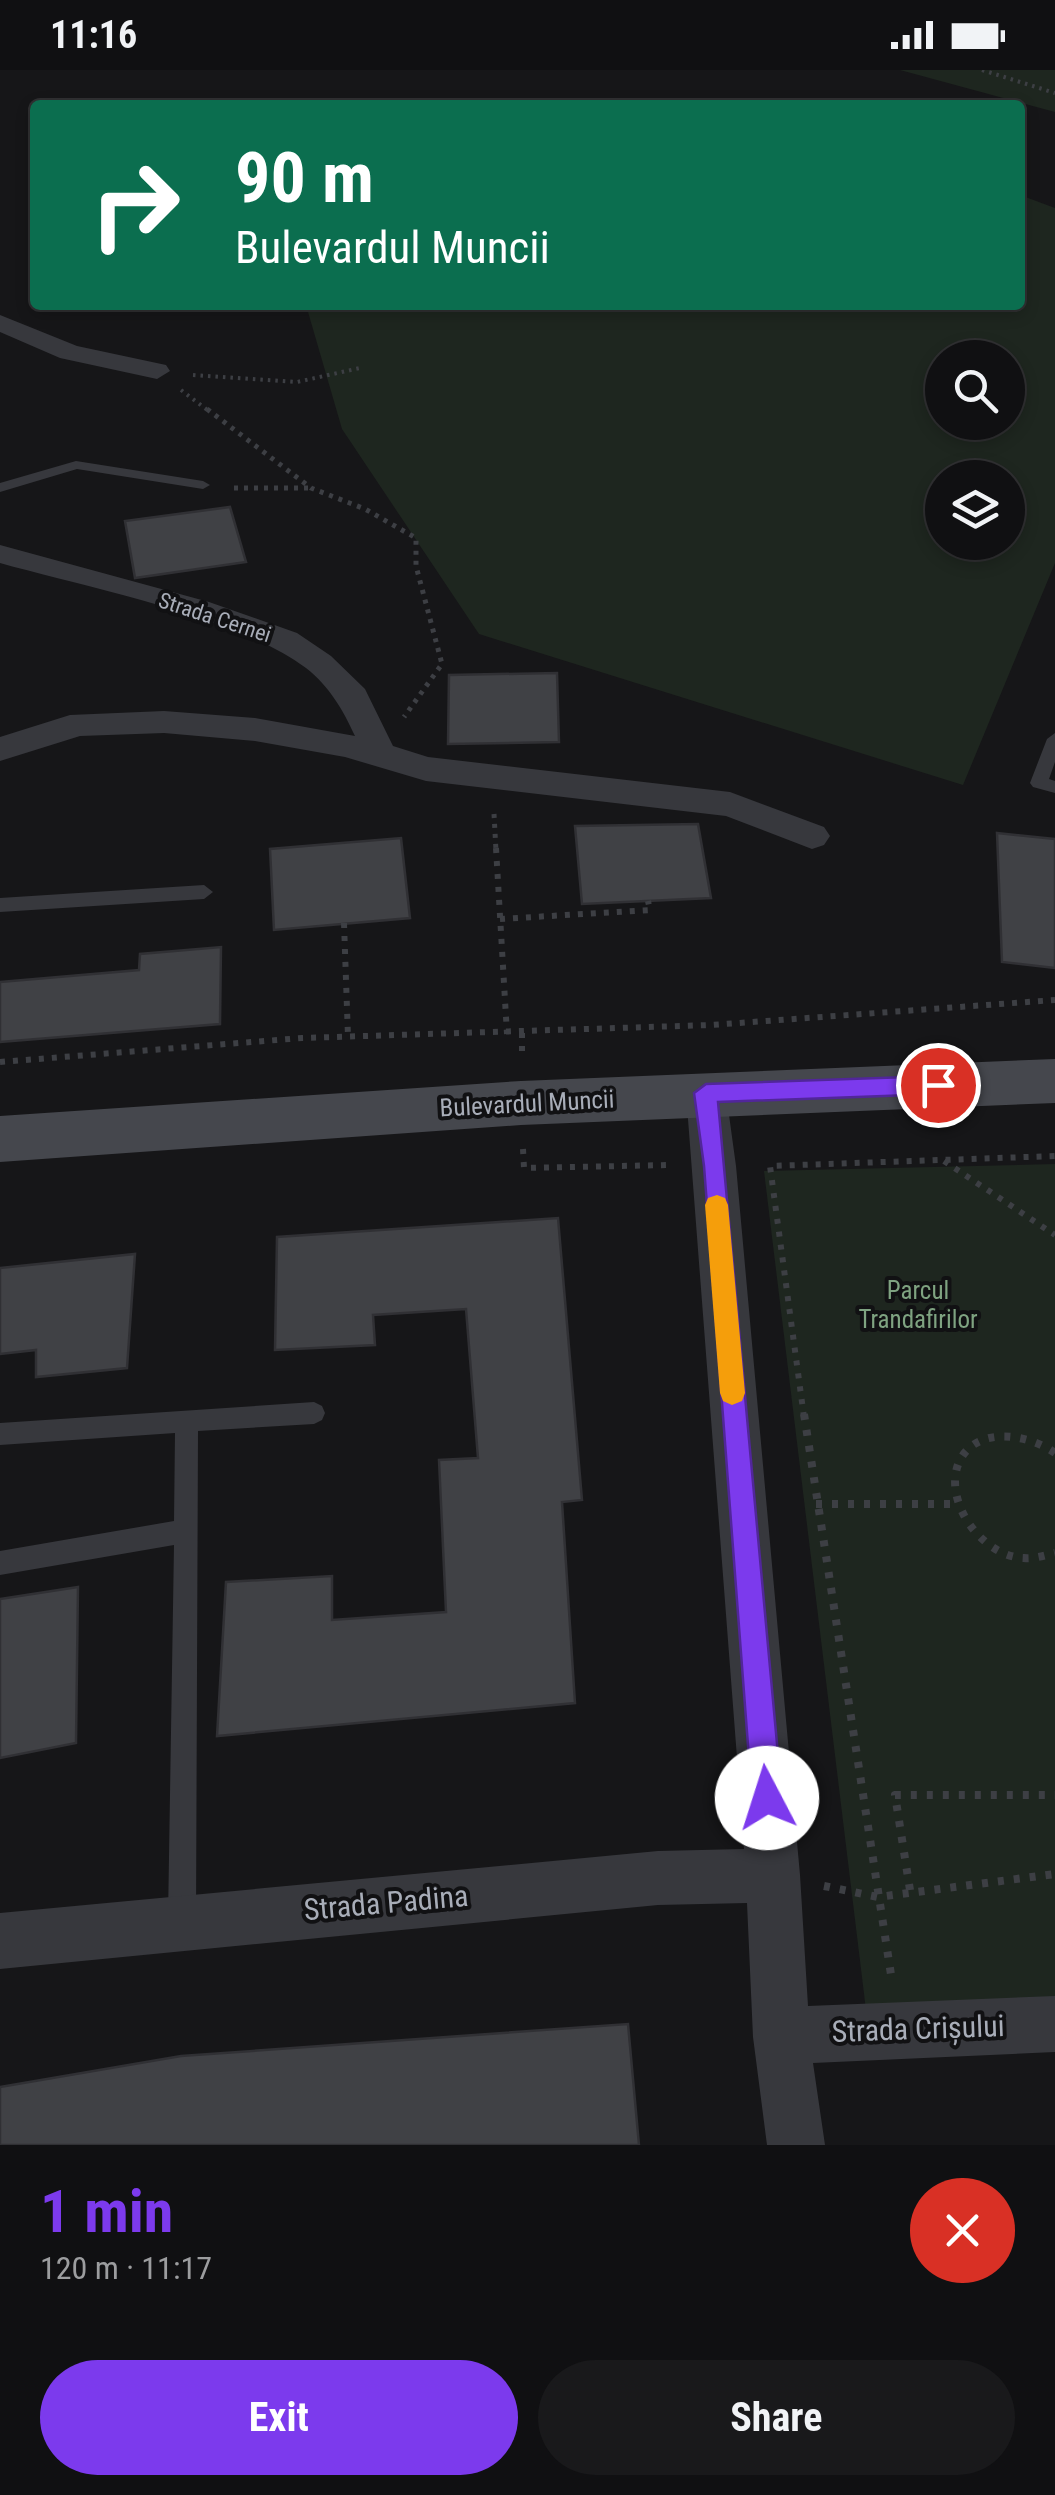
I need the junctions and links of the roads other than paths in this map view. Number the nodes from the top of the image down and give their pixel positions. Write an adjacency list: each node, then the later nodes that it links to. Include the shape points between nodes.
1 (0, 323): 2 (street, via 68,352)
2 (157, 371)
3 (203, 485): 4 (lane, via 76,464)
4 (0, 488)
5 (0, 554): 8 (street, Strada Cernei, via 286,640 353,697)
6 (1055, 739): 9 (lane, via 1039,783)
7 (0, 749): 8 (street, via 76,725 181,720)
8 (379, 752): 10 (street, via 426,769 730,804)
9 (1055, 788)
10 (812, 836)
11 (204, 892): 12 (lane)
12 (0, 905)
13 (1055, 1081): 14 (main road, Bulevardul Muncii)
14 (706, 1093): 15 (main road, Bulevardul Muncii); 21 (street)
15 (0, 1139)
16 (314, 1412): 17 (lane)
17 (186, 1421): 18 (lane); 19 (lane)
18 (0, 1434)
19 (186, 1531): 20 (lane); 22 (lane)
20 (0, 1563)
21 (774, 1875): 22 (street, Strada Padina, via 658,1878); 25 (street)
22 (182, 1921): 23 (street, Strada Padina)
23 (0, 1942)
24 (1055, 2024): 25 (street, Strada Crișului)
25 (781, 2037): 26 (street)
26 (796, 2145)

